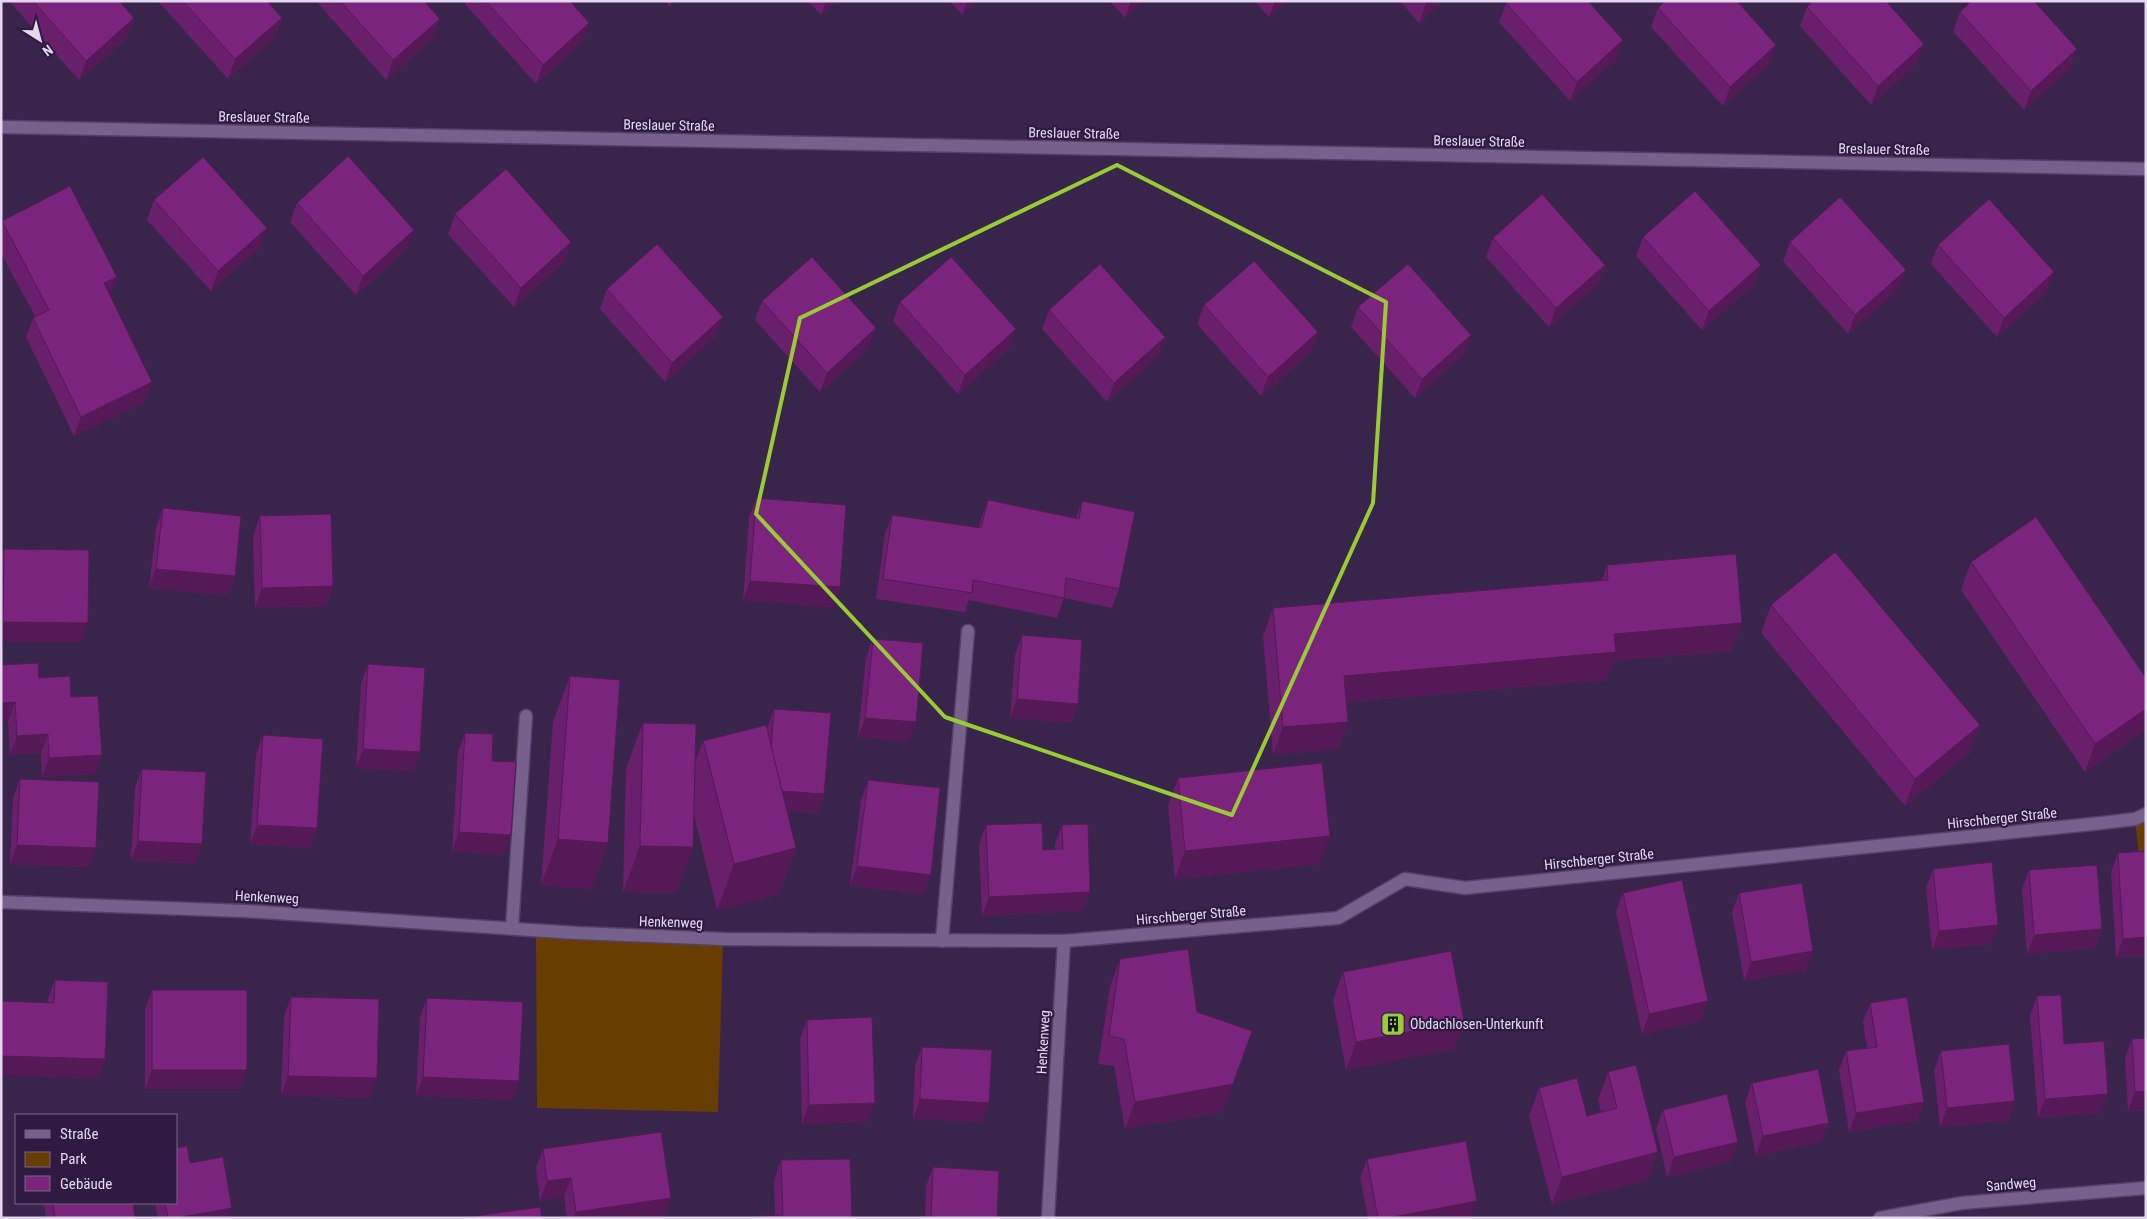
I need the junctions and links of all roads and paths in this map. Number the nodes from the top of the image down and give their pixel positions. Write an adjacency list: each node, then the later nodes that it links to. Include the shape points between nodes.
1 (1, 127): 2 (street, Breslauer Straße)
2 (2146, 169)
3 (968, 631): 8 (street)
4 (526, 716): 7 (street)
5 (2146, 814): 9 (street, Hirschberger Straße, via 2135,819 2102,823 1465,888 1405,879 1338,918)
6 (1, 902): 7 (street, Henkenweg, via 245,910)
7 (512, 928): 8 (street, Henkenweg, via 723,939)
8 (942, 941): 9 (street, Henkenweg)
9 (1064, 941): 11 (street, Henkenweg)
10 (2146, 1188): 12 (street, Sandweg, via 1962,1203)
11 (1048, 1218)
12 (1880, 1218)

